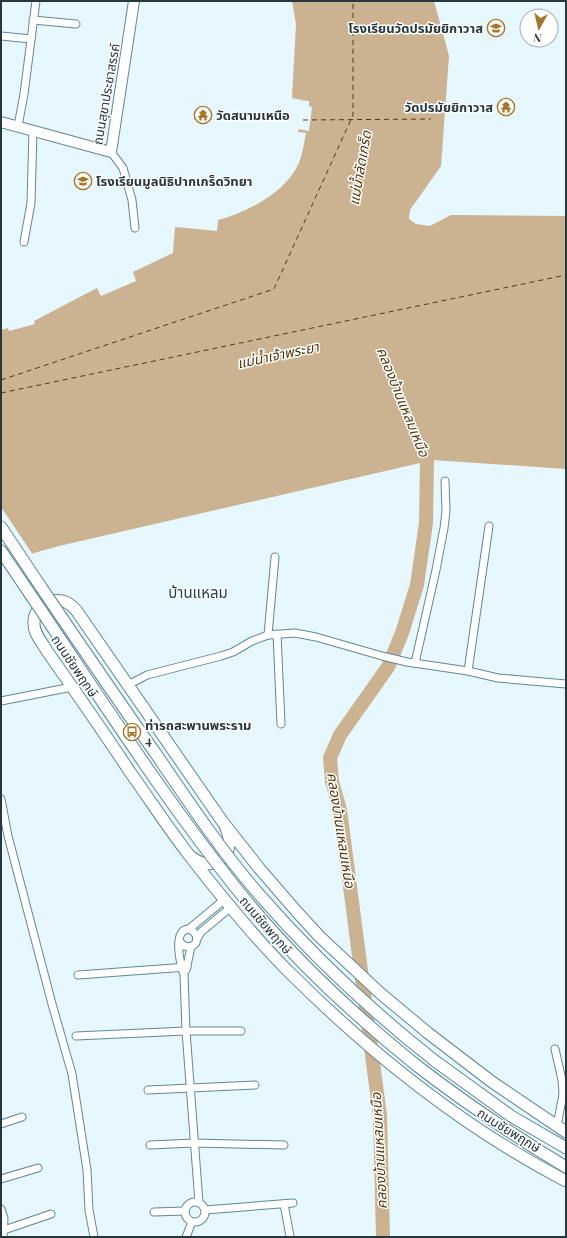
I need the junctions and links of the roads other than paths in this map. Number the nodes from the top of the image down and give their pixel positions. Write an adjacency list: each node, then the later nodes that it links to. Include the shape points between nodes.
1 (36, 1): 3 (street)
2 (134, 1): 10 (street, ถนนสุขาประชาสรรค์)
3 (34, 20): 4 (street); 6 (street)
4 (76, 24)
5 (1, 36): 6 (street)
6 (31, 39): 8 (street)
7 (1, 122): 8 (street, ถนนสุขาประชาสรรค์)
8 (18, 126): 9 (street, ถนนสุขาประชาสรรค์)
9 (33, 130): 10 (street, ถนนสุขาประชาสรรค์); 12 (street, via 31,203)
10 (111, 152): 11 (street, via 123,168 132,200)
11 (135, 228)
12 (24, 242)
13 (445, 481): 20 (street, via 446,511 440,555)
14 (489, 526): 21 (street)
15 (1, 527): 50 (main road, ถนนชัยพฤกษ์, bridge, via 203,822 256,890 300,940 352,992 435,1061 511,1116)
16 (1, 551): 51 (main road, ถนนชัยพฤกษ์, bridge, via 150,772 244,899 320,980 361,1019 416,1065 475,1109)
17 (275, 557): 19 (street)
18 (277, 634): 19 (street); 20 (street, via 295,633 316,637); 26 (street)
19 (268, 635): 23 (street, via 233,652 147,675)
20 (415, 663): 21 (street)
21 (468, 671): 22 (street, via 498,678)
22 (566, 684)
23 (128, 685): 24 (main road, ถนนชัยพฤกษ์, via 76,610 57,600 46,604 37,612 35,631); 28 (main road, ถนนชัยพฤกษ์)
24 (72, 687): 25 (street); 29 (main road, ถนนชัยพฤกษ์)
25 (1, 701)
26 (281, 724)
27 (1, 799): 66 (street, via 8,836 72,1074 87,1170 89,1210)
28 (222, 821): 29 (main road, via 229,837 224,857 212,864 204,864); 46 (main road, ถนนชัยพฤกษ์, via 277,890 316,932 376,989 492,1082)
29 (189, 854): 30 (main road, ถนนชัยพฤกษ์)
30 (228, 903): 31 (street); 32 (street); 54 (main road, ถนนชัยพฤกษ์, via 286,969 343,1024 385,1059 483,1131)
31 (189, 929): 32 (street, via 195,932); 33 (street, via 182,931)
32 (197, 939): 34 (street)
33 (179, 941): 34 (street, via 184,946); 35 (street)
34 (191, 947): 35 (street)
35 (184, 967): 36 (street); 37 (street)
36 (78, 975)
37 (186, 1031): 38 (street); 39 (street); 42 (street)
38 (241, 1031)
39 (76, 1036)
40 (555, 1049): 46 (street, via 562,1080)
41 (255, 1085): 42 (street)
42 (190, 1088): 43 (street); 47 (street)
43 (148, 1090)
44 (22, 1117): 45 (street)
45 (1, 1124)
46 (561, 1129)
47 (194, 1143): 48 (street); 49 (street); 55 (street)
48 (150, 1145)
49 (284, 1145)
50 (566, 1148)
51 (566, 1167)
52 (38, 1168): 53 (street)
53 (1, 1179)
54 (566, 1181)
55 (199, 1203): 59 (street); 60 (street, via 191,1203)
56 (292, 1203): 57 (street)
57 (284, 1204): 59 (street); 65 (street)
58 (1, 1209): 64 (street, via 4,1218)
59 (205, 1210): 63 (street, via 202,1220)
60 (185, 1211): 61 (street); 63 (street, via 187,1218)
61 (154, 1212)
62 (51, 1214): 64 (street)
63 (192, 1222): 67 (street)
64 (3, 1234)
65 (290, 1236)
66 (94, 1237)
67 (186, 1237)

